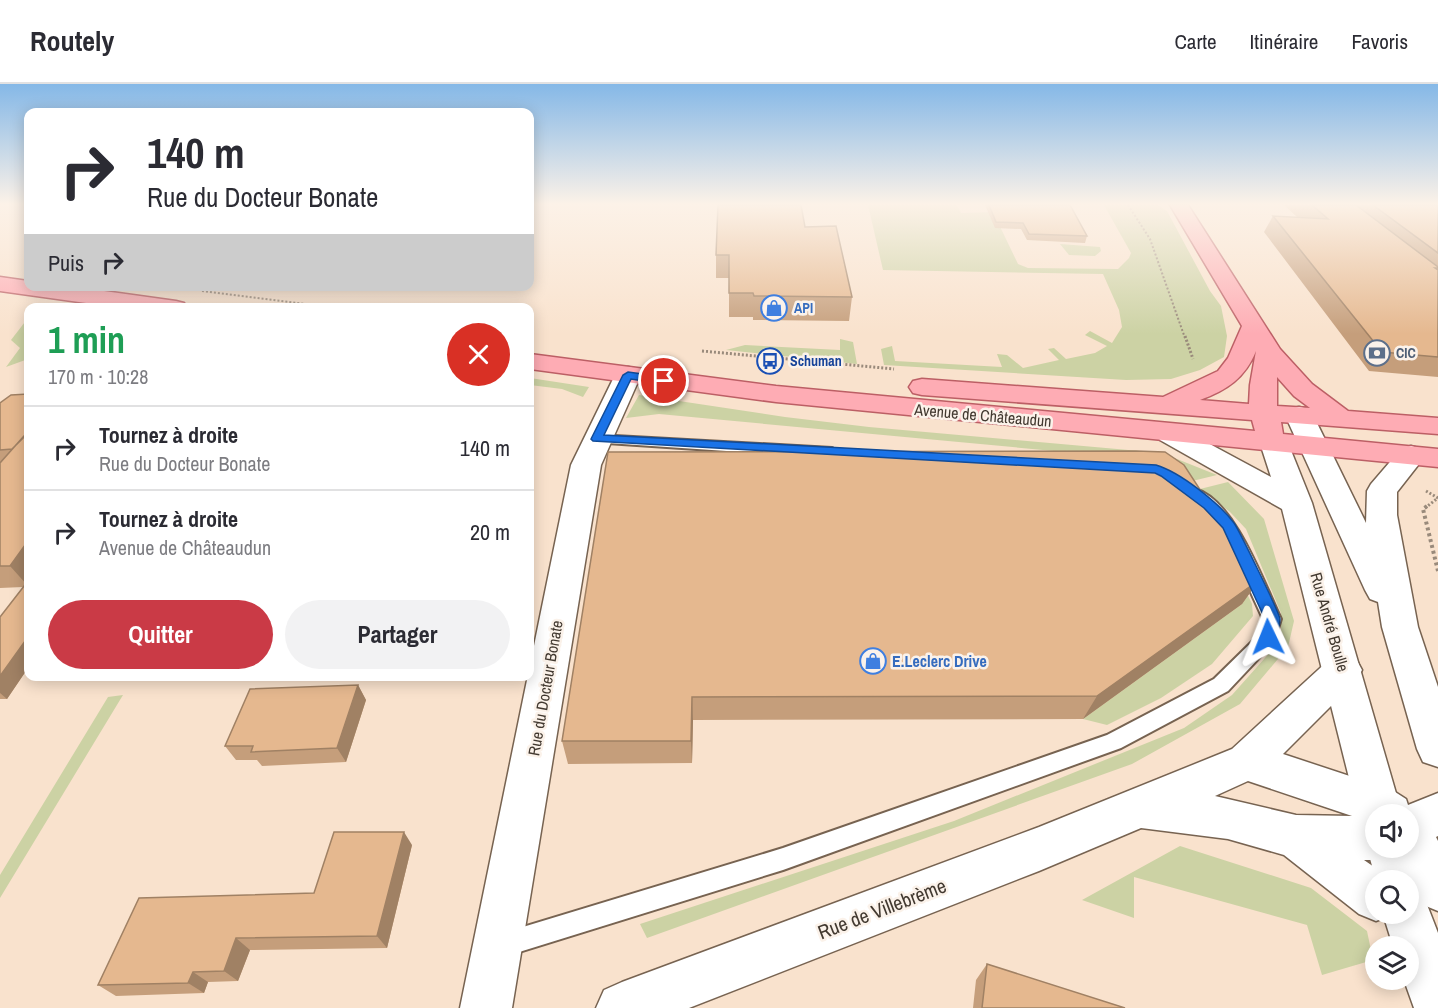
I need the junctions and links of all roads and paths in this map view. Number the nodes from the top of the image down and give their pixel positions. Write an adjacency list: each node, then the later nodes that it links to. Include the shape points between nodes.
1 (1153, 248): 14 (path)
2 (1206, 248): 9 (main road)
3 (0, 284): 4 (main road)
4 (24, 287)
5 (51, 291): 7 (main road)
6 (207, 291): 8 (path)
7 (139, 303)
8 (300, 303)
9 (1254, 325): 12 (main road); 17 (main road, via 1241,361 1228,378)
10 (534, 347): 17 (main road, Avenue de Châteaudun, via 780,376)
11 (691, 350): 15 (path)
12 (1270, 353): 18 (main road, via 1261,388); 20 (main road, via 1303,390)
13 (534, 363): 16 (main road, Avenue de Châteaudun)
14 (1195, 364)
15 (902, 369)
16 (628, 375): 22 (main road, Avenue de Châteaudun); 23 (street, Rue du Docteur Bonate)
17 (1164, 404): 18 (main road, Avenue de Châteaudun)
18 (1263, 412): 19 (main road, Avenue de Châteaudun); 24 (main road)
19 (1299, 415): 20 (main road, Avenue de Châteaudun); 25 (street)
20 (1341, 418): 21 (main road, Avenue de Châteaudun); 27 (main road)
21 (1438, 426)
22 (1170, 434): 24 (main road, Avenue de Châteaudun); 30 (street)
23 (597, 439): 26 (lane); 45 (street, Rue du Docteur Bonate, via 586,465)
24 (1274, 443): 25 (main road, Avenue de Châteaudun); 30 (street, Rue André Boulle)
25 (1314, 447): 27 (main road, Avenue de Châteaudun); 32 (street)
26 (845, 453)
27 (1424, 457): 32 (street, via 1383,491 1381,515)
28 (1183, 486): 45 (lane, via 1229,526 1272,619 1268,637 1221,685 1114,742 783,859)
29 (1438, 498): 31 (path, via 1423,509)
30 (1296, 503): 33 (street, Rue André Boulle)
31 (1438, 571)
32 (1400, 627): 34 (street)
33 (1343, 670): 35 (street, Rue de Villebrème); 36 (street, Rue André Boulle)
34 (1438, 749)
35 (1247, 762): 37 (street, Rue de Villebrème); 38 (street)
36 (1384, 804)
37 (1142, 807): 42 (street, Rue de Villebrème, via 1228,818); 48 (street, Rue de Villebrème)
38 (1365, 812)
39 (1438, 814): 40 (street)
40 (1419, 817)
41 (1365, 826): 42 (street, Rue de Villebrème)
42 (1296, 837): 43 (street, Rue de Villebrème)
43 (1365, 879)
44 (1411, 924): 46 (street, Rue André Boulle)
45 (497, 947): 47 (street, Rue du Docteur Bonate)
46 (1438, 1004)
47 (486, 1008)
48 (622, 1008)

